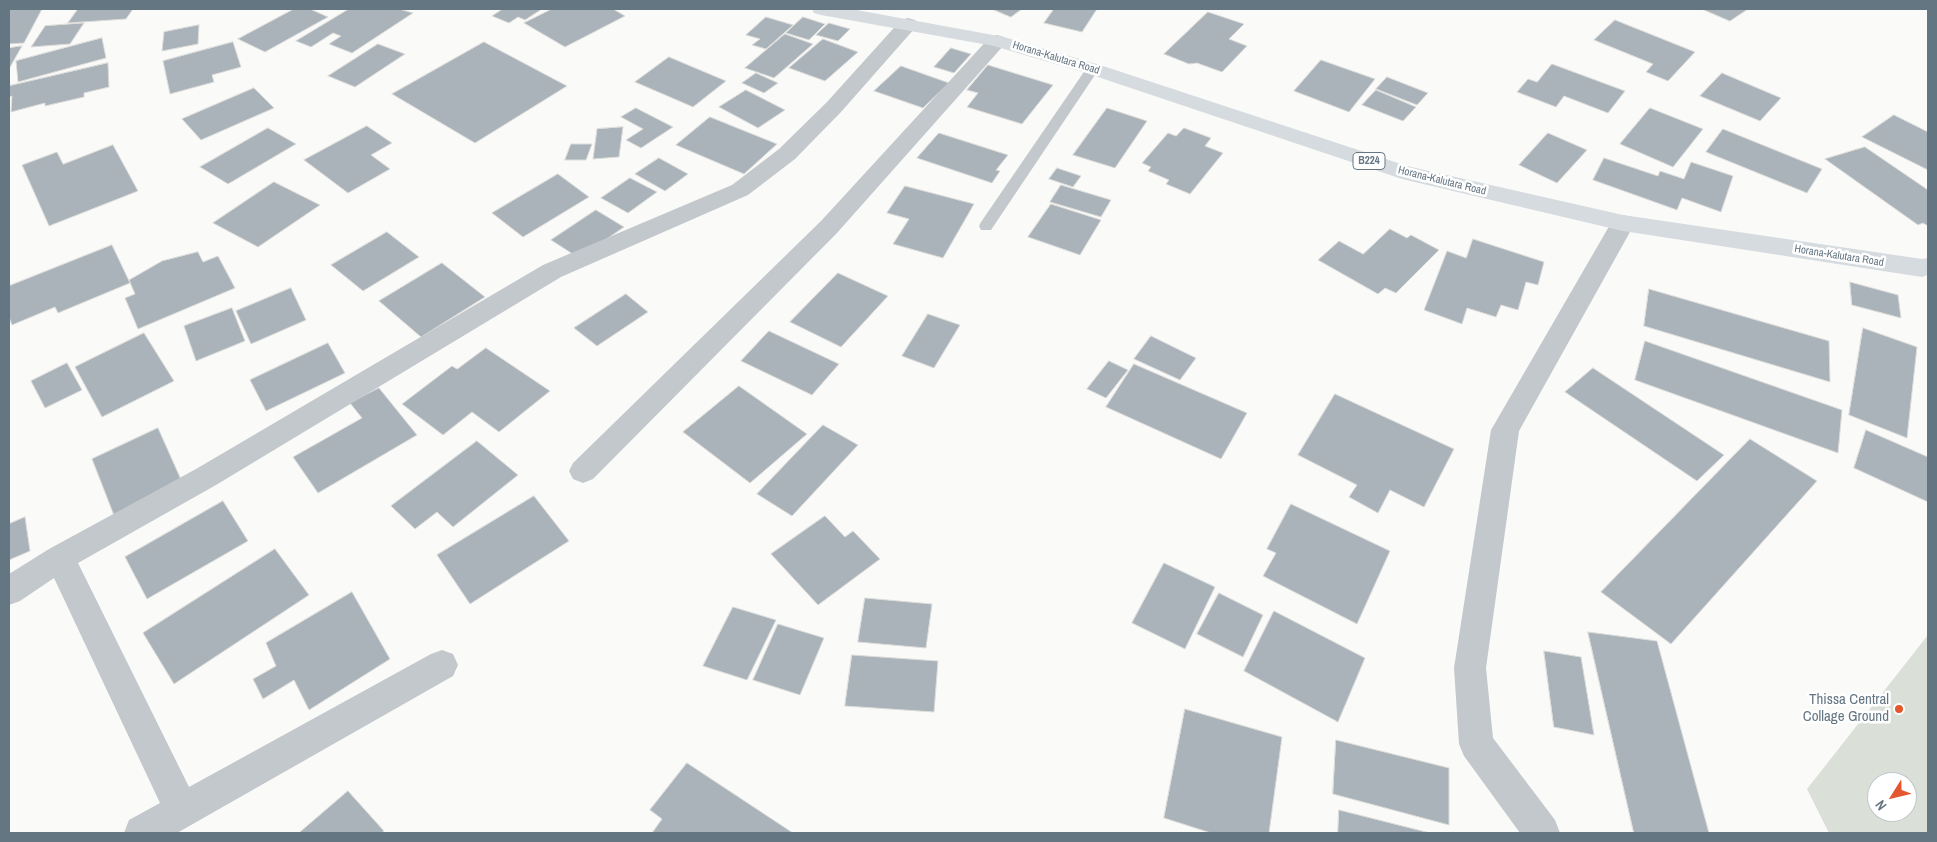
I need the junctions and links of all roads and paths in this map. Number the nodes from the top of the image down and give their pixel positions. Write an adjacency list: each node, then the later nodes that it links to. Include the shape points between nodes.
1 (821, 9): 2 (main road, Horana-Kalutara Road / B224)
2 (908, 24): 3 (main road, Horana-Kalutara Road / B224); 9 (street, via 787,154 740,190 552,272 206,478)
3 (997, 40): 4 (main road, Horana-Kalutara Road / B224); 8 (street, via 829,227)
4 (1093, 69): 5 (main road, Horana-Kalutara Road / B224, via 1402,172); 6 (lane)
5 (1623, 223): 7 (main road, Horana-Kalutara Road / B224); 14 (street, via 1505,430 1470,668 1476,744)
6 (986, 226)
7 (1928, 267)
8 (583, 471)
9 (60, 558): 10 (street); 12 (street)
10 (9, 591)
11 (442, 665): 12 (street)
12 (182, 810): 13 (street)
13 (142, 833)
14 (1542, 833)

